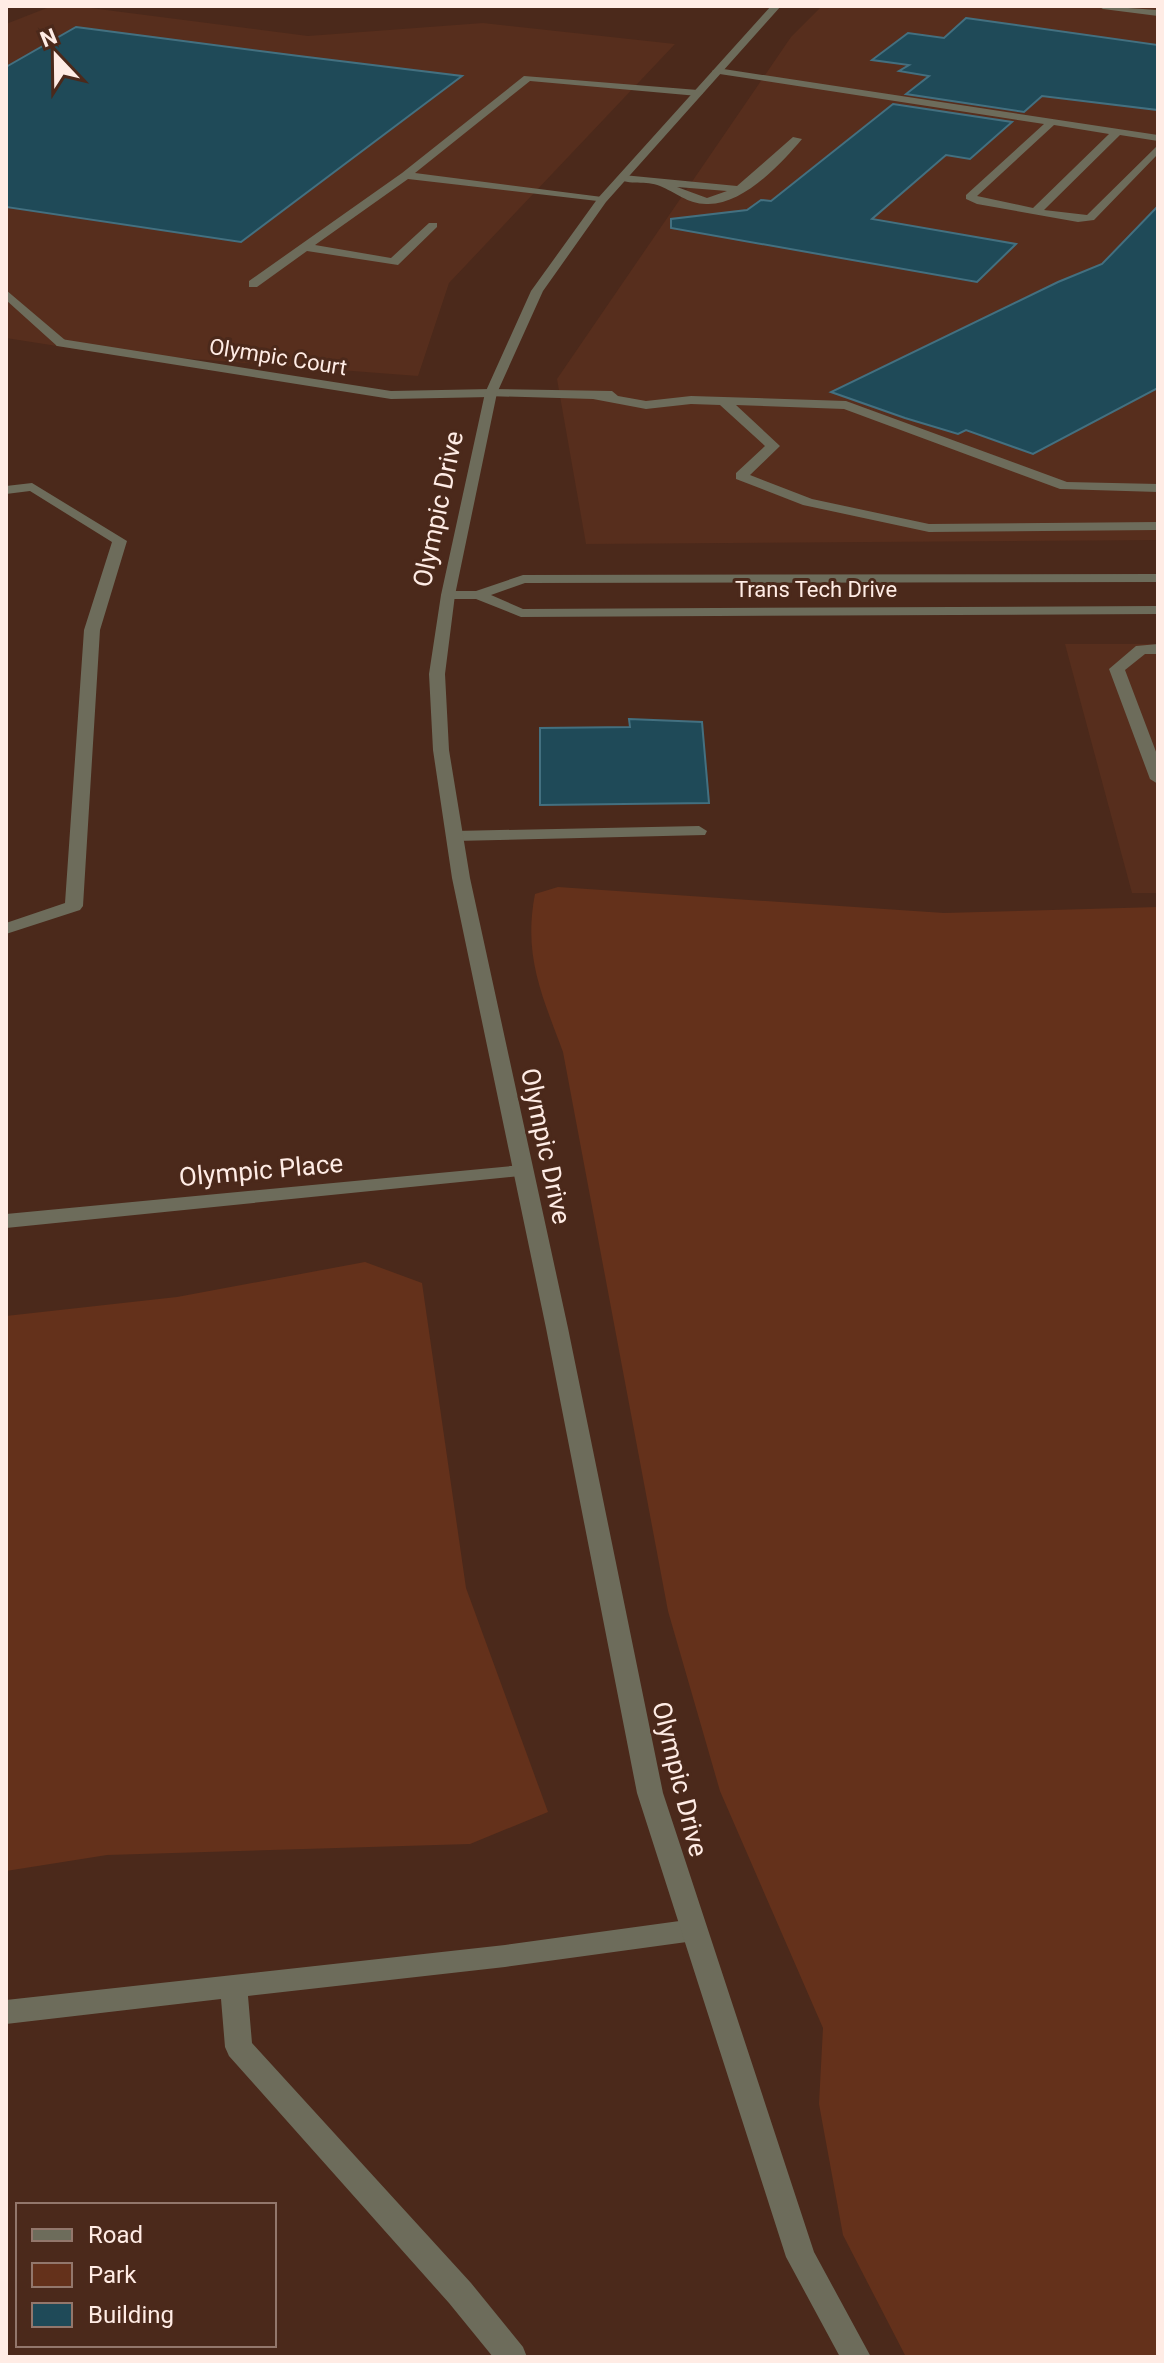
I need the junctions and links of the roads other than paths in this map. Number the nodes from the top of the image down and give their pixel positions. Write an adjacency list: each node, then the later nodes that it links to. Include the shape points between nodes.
1 (776, 6): 4 (street, Olympic Drive)
2 (1103, 6): 3 (street)
3 (1158, 13)
4 (717, 71): 5 (street, Olympic Drive); 6 (street)
5 (698, 93): 11 (street, via 528,78); 12 (street, Olympic Drive)
6 (1053, 121): 7 (street); 16 (street, via 970,197)
7 (1118, 131): 8 (street); 16 (street)
8 (1158, 138)
9 (797, 139): 14 (street)
10 (1158, 148): 16 (street, via 1090,218)
11 (406, 175): 15 (street); 18 (street)
12 (623, 178): 13 (street); 15 (street, Olympic Drive)
13 (661, 182): 14 (street); 14 (street, via 709,202)
14 (739, 189)
15 (602, 200): 21 (street, Olympic Drive, via 537,291)
16 (1035, 212)
17 (433, 225): 18 (street, via 394,262)
18 (305, 247): 19 (street)
19 (253, 284)
20 (6, 294): 21 (street, Olympic Court, via 61,343 391,395)
21 (491, 393): 22 (street, Olympic Court, via 598,396 646,405); 27 (street, Olympic Drive)
22 (723, 401): 23 (street, Olympic Court, via 846,405 1065,486); 25 (street, via 773,446 741,476 808,502 929,528)
23 (1158, 488)
24 (6, 490): 34 (street, via 32,487 120,541 92,630 74,906)
25 (1158, 526)
26 (1158, 578): 28 (street, Trans Tech Drive, via 523,579)
27 (448, 595): 28 (street, Trans Tech Drive); 33 (street, Olympic Drive, via 437,674 441,750)
28 (478, 595): 29 (street, Trans Tech Drive, via 521,613)
29 (1158, 610)
30 (1158, 649): 31 (street, via 1141,649 1117,669)
31 (1158, 779)
32 (699, 831): 33 (street)
33 (455, 836): 35 (street, Olympic Drive)
34 (6, 929)
35 (522, 1171): 36 (street, Olympic Place); 37 (street, Olympic Drive, via 650,1793)
36 (6, 1221)
37 (694, 1930): 38 (street); 41 (street, Olympic Drive, via 801,2257)
38 (234, 1987): 39 (street); 40 (street, via 239,2047)
39 (6, 2012)
40 (512, 2357)
41 (856, 2357)

